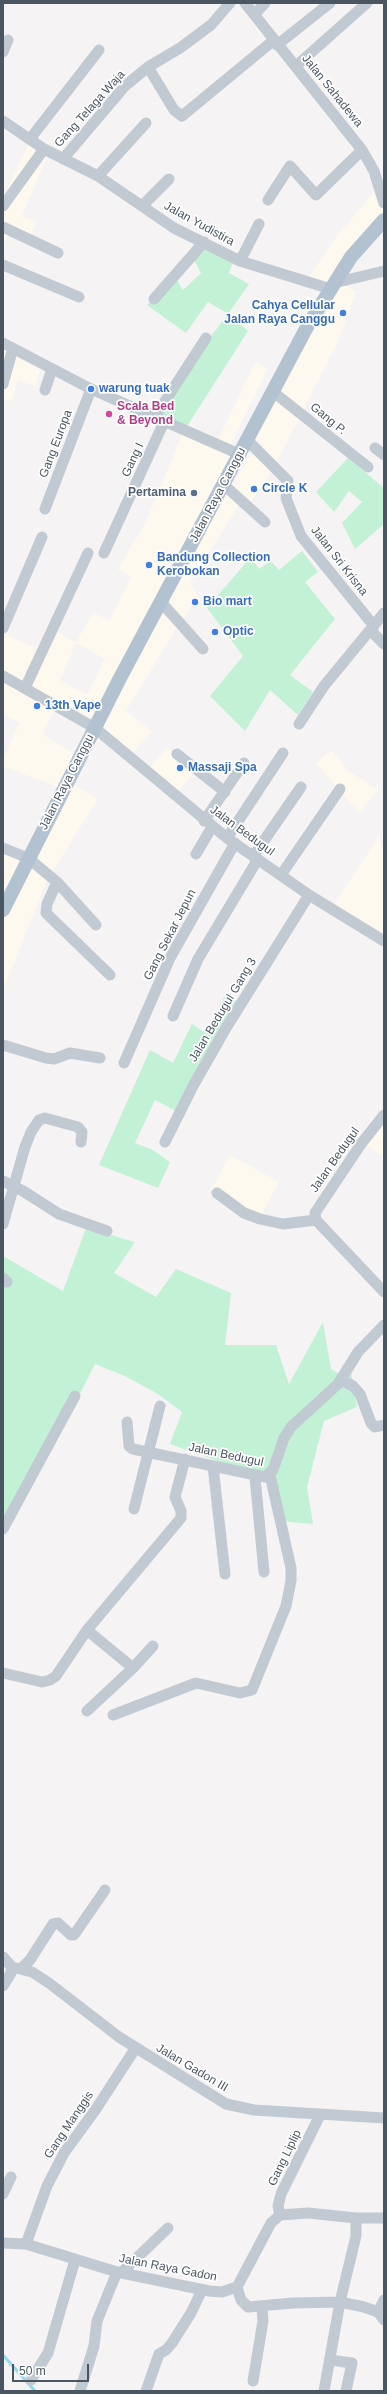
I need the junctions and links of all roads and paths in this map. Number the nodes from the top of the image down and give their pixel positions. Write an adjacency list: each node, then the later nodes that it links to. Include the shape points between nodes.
1 (230, 3): 12 (street, Gang Telaga Waja, via 211,25)
2 (245, 3): 6 (street, Jalan Sahadewa)
3 (265, 3): 6 (street)
4 (330, 3): 8 (street)
5 (367, 3): 11 (street)
6 (255, 14): 8 (street, Jalan Sahadewa)
7 (8, 40): 10 (street)
8 (276, 42): 11 (street, Jalan Sahadewa); 12 (street, via 182,116 174,110)
9 (99, 50): 15 (street)
10 (3, 52)
11 (296, 66): 17 (street, Jalan Sahadewa)
12 (148, 67): 18 (street, Gang Telaga Waja, via 125,86)
13 (3, 121): 15 (street, Jalan Yudistira)
14 (146, 123): 19 (street)
15 (30, 139): 16 (street, Jalan Yudistira)
16 (44, 149): 18 (street, Jalan Yudistira); 23 (street)
17 (362, 150): 21 (street, via 316,195 290,166); 22 (street, Jalan Sahadewa, via 374,171)
18 (63, 159): 19 (street, Jalan Yudistira)
19 (98, 176): 24 (street, Jalan Yudistira)
20 (169, 179): 24 (street)
21 (268, 200)
22 (384, 203)
23 (3, 206)
24 (142, 206): 28 (street, Jalan Yudistira, via 174,228)
25 (384, 220): 33 (main road, Jalan Raya Canggu, via 355,252)
26 (259, 224): 30 (street)
27 (3, 227): 29 (street)
28 (204, 242): 30 (street, Jalan Yudistira); 35 (street)
29 (58, 253)
30 (240, 261): 33 (street, Jalan Yudistira)
31 (3, 265): 34 (street)
32 (384, 271): 33 (street)
33 (332, 286): 42 (main road, Jalan Raya Canggu)
34 (79, 297)
35 (154, 299)
36 (206, 338): 43 (street, Gang I)
37 (8, 346): 38 (street); 39 (street)
38 (52, 369): 40 (street); 41 (street)
39 (3, 384)
40 (91, 389): 43 (street); 48 (street, Gang Europa)
41 (45, 390)
42 (272, 391): 44 (main road, Jalan Raya Canggu); 46 (street, Gang P.)
43 (159, 420): 45 (street); 52 (street, Gang I)
44 (247, 440): 45 (main road, Jalan Raya Canggu); 56 (street, Jalan Sri Krisna, via 288,481 286,498 301,536)
45 (239, 454): 47 (main road, Jalan Raya Canggu)
46 (368, 467)
47 (223, 484): 49 (street); 53 (main road, Jalan Raya Canggu)
48 (45, 509)
49 (264, 522)
50 (42, 537): 55 (street)
51 (88, 553): 60 (street)
52 (104, 553)
53 (162, 602): 58 (street); 62 (main road, Jalan Raya Canggu)
54 (384, 613): 56 (street)
55 (3, 628)
56 (372, 628): 57 (street); 61 (street, via 324,686)
57 (384, 644)
58 (203, 649)
59 (3, 676): 60 (street, Jalan Bedugul)
60 (25, 688): 62 (street, Jalan Bedugul)
61 (299, 724)
62 (96, 728): 69 (street, Jalan Bedugul); 74 (main road, Jalan Raya Canggu)
63 (283, 752): 70 (street, Gang Sekar Jepun)
64 (177, 754): 68 (street)
65 (244, 763): 68 (street)
66 (301, 787): 73 (street)
67 (340, 789): 75 (street)
68 (225, 792): 69 (street)
69 (208, 824): 70 (street, Jalan Bedugul); 72 (street)
70 (231, 841): 73 (street, Jalan Bedugul); 85 (street, Gang Sekar Jepun, via 170,958)
71 (3, 848): 74 (street)
72 (196, 854)
73 (256, 857): 75 (street, Jalan Bedugul); 82 (street, via 198,959)
74 (28, 858): 76 (street); 78 (main road, Jalan Raya Canggu)
75 (282, 875): 77 (street, Jalan Bedugul)
76 (57, 882): 79 (street); 81 (street, via 47,904 46,913)
77 (309, 895): 80 (street, Jalan Bedugul); 88 (street, Jalan Bedugul Gang 3, via 229,1023)
78 (3, 910)
79 (96, 925)
80 (384, 941)
81 (110, 975)
82 (173, 1016)
83 (3, 1045): 84 (street, via 46,1058 54,1059 70,1053)
84 (100, 1058)
85 (124, 1063)
86 (384, 1115): 92 (street, Jalan Bedugul, via 319,1206 315,1213)
87 (81, 1142): 90 (street, via 82,1132 78,1127 45,1118 39,1120 27,1142)
88 (165, 1142)
89 (3, 1181): 90 (street)
90 (14, 1186): 93 (street); 94 (street, via 59,1214)
91 (217, 1194): 92 (street, via 244,1213 260,1219 282,1224)
92 (316, 1220): 95 (street)
93 (3, 1224)
94 (106, 1231)
95 (384, 1292)
96 (384, 1325): 97 (street, Jalan Bedugul, via 358,1352)
97 (341, 1380): 101 (street, via 353,1386 360,1394 370,1422 375,1426); 105 (street, Jalan Bedugul, via 327,1396 291,1427 284,1438)
98 (75, 1396): 108 (street)
99 (160, 1406): 102 (street)
100 (127, 1422): 102 (street, Jalan Bedugul, via 129,1446)
101 (384, 1425)
102 (150, 1452): 103 (street, Jalan Bedugul); 107 (street)
103 (185, 1459): 104 (street, Jalan Bedugul); 111 (street, via 175,1497 181,1518)
104 (213, 1466): 106 (street, Jalan Bedugul); 110 (street)
105 (270, 1475): 106 (street, Jalan Bedugul); 116 (street, via 291,1568 291,1581 286,1606 252,1690 240,1693 196,1683)
106 (255, 1477): 109 (street)
107 (134, 1509)
108 (3, 1529)
109 (264, 1572)
110 (225, 1574)
111 (87, 1630): 113 (street); 114 (street, via 56,1676 50,1680 42,1682)
112 (153, 1646): 113 (street)
113 (133, 1668): 115 (street)
114 (3, 1673)
115 (87, 1711)
116 (113, 1715)
117 (105, 1890): 119 (street, via 74,1935 58,1923 53,1924 30,1960)
118 (3, 1957): 119 (street)
119 (17, 1968): 120 (street); 121 (street, Jalan Gadon III, via 49,1983)
120 (3, 1986)
121 (135, 2049): 122 (street, Jalan Gadon III, via 218,2100 235,2107); 131 (street, Gang Manggis, via 64,2153 47,2186)
122 (320, 2114): 123 (street, Jalan Gadon III); 126 (street, Gang Liplip, via 281,2194 278,2206)
123 (384, 2118)
124 (11, 2177): 125 (street)
125 (3, 2194)
126 (280, 2214): 127 (street, via 308,2213); 134 (street, via 271,2223)
127 (356, 2218): 128 (street); 136 (street, via 356,2236)
128 (384, 2218)
129 (168, 2228): 133 (street)
130 (3, 2243): 131 (street, Jalan Raya Gadon)
131 (26, 2244): 132 (street, Jalan Raya Gadon)
132 (76, 2260): 133 (street, Jalan Raya Gadon); 140 (street, via 48,2353)
133 (119, 2273): 135 (street, Jalan Raya Gadon); 142 (street, via 99,2314 94,2346)
134 (237, 2287): 135 (street, Jalan Raya Gadon, via 222,2292); 137 (street, via 244,2305)
135 (202, 2290): 143 (street, via 192,2313 172,2343 159,2354)
136 (340, 2302): 137 (street, via 293,2303); 138 (street, via 378,2312); 139 (street)
137 (262, 2307): 141 (street, via 263,2321)
138 (384, 2320)
139 (330, 2360): 144 (street); 145 (street, via 352,2363)
140 (31, 2380)
141 (253, 2381)
142 (80, 2391)
143 (146, 2391)
144 (324, 2391)
145 (346, 2391)

